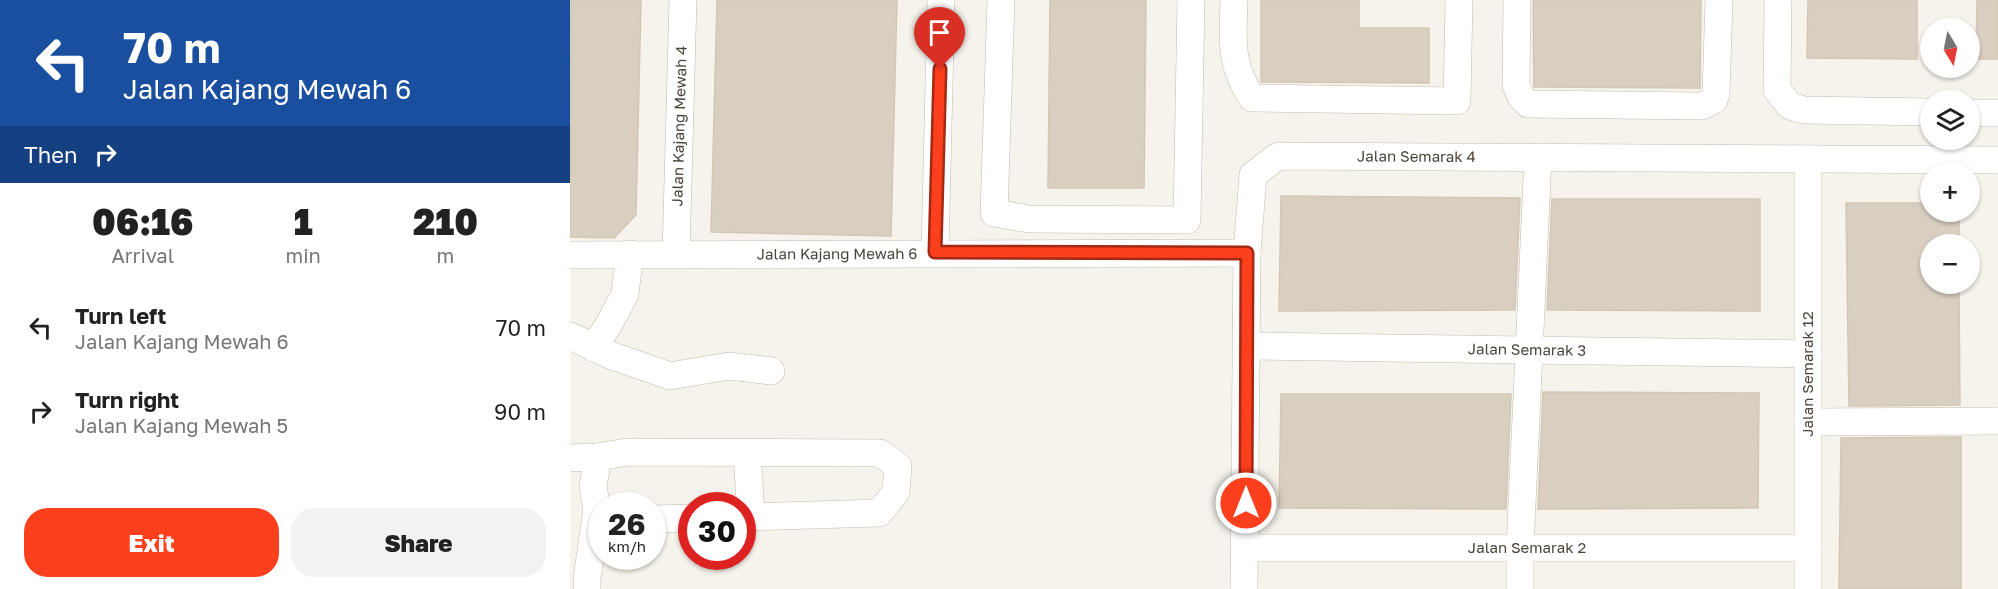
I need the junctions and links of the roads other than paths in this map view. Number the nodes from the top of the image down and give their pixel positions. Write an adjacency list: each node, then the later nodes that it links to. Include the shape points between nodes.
1 (683, 0): 19 (street, Jalan Kajang Mewah 4)
2 (941, 0): 16 (street)
3 (1001, 0): 4 (street, via 994,213 1029,219 1187,220)
4 (1191, 0)
5 (1234, 0): 6 (street, via 1233,49 1240,80 1252,98 1457,101)
6 (1459, 0)
7 (1517, 0): 8 (street, via 1516,84 1528,104 1702,106 1714,100 1716,94)
8 (1719, 0)
9 (1778, 0): 10 (street, via 1778,90 1790,106 1804,110)
10 (1920, 112)
11 (1980, 113): 12 (street)
12 (1998, 113)
13 (1538, 157): 14 (street, Jalan Semarak 4); 17 (street, Jalan Semarak 4, via 1278,156 1253,175); 23 (street)
14 (1808, 159): 15 (street, Jalan Semarak 4); 24 (street, Jalan Semarak 12)
15 (1998, 160)
16 (935, 252): 17 (street, Jalan Kajang Mewah 6); 19 (street, Jalan Kajang Mewah 6)
17 (1247, 253): 22 (street, Jalan Semarak 4)
18 (630, 254): 19 (street, Jalan Kajang Mewah 6); 20 (street, Jalan Kajang Mewah 6); 21 (street, via 625,294 608,326)
19 (676, 254)
20 (570, 255)
21 (581, 342): 25 (street, via 670,376 729,366)
22 (1246, 345): 23 (street, Jalan Semarak 3); 34 (street, Jalan Semarak 4)
23 (1529, 350): 24 (street, Jalan Semarak 3); 35 (street)
24 (1808, 354): 27 (street, Jalan Semarak 12)
25 (771, 371)
26 (1998, 421): 27 (street)
27 (1808, 423): 36 (street, Jalan Semarak 12)
28 (747, 452): 29 (street, via 627,452); 32 (street); 33 (street, via 880,453 898,466 896,492 879,513)
29 (598, 457): 30 (street); 31 (street)
30 (570, 458)
31 (594, 492)
32 (747, 492)
33 (756, 517)
34 (1245, 548): 35 (street, Jalan Semarak 2); 39 (street, Jalan Semarak 4)
35 (1520, 548): 36 (street, Jalan Semarak 2); 40 (street)
36 (1808, 548): 41 (street, Jalan Semarak 12)
37 (588, 570): 38 (street)
38 (587, 589)
39 (1244, 589)
40 (1520, 589)
41 (1808, 589)

